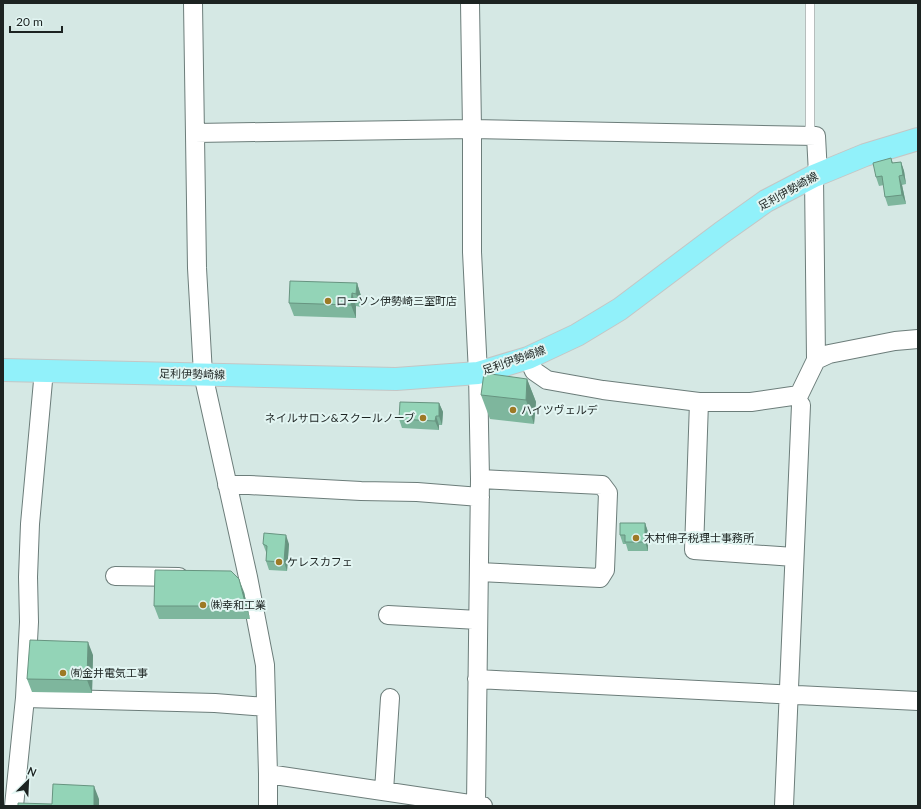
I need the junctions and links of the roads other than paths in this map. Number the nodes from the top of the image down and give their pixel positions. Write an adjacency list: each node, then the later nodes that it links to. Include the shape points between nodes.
1 (193, 3): 5 (street)
2 (470, 3): 4 (street)
3 (810, 3): 6 (lane)
4 (472, 129): 5 (street); 6 (street); 14 (street, via 472,252)
5 (195, 133): 15 (street, via 197,268)
6 (810, 135): 8 (street, via 816,136)
7 (918, 139): 8 (main road, 足利伊勢崎線, via 865,155)
8 (816, 175): 10 (main road, 足利伊勢崎線, via 766,201 620,309 577,335); 11 (street)
9 (918, 339): 11 (street, via 829,354)
10 (528, 358): 14 (main road, 足利伊勢崎線); 16 (street, via 534,371 547,380)
11 (816, 360): 16 (street, via 799,396 751,402)
12 (3, 370): 13 (main road, 足利伊勢崎線)
13 (44, 370): 15 (main road, 足利伊勢崎線); 29 (street, via 30,524)
14 (478, 373): 15 (main road, 足利伊勢崎線, via 396,379); 18 (street)
15 (203, 374): 19 (street)
16 (699, 402): 21 (street, via 694,550)
17 (801, 405): 21 (street)
18 (480, 479): 20 (street); 22 (street, via 602,485 608,493 605,570 600,578)
19 (227, 485): 20 (street, via 417,492); 32 (street, via 240,577 264,665)
20 (480, 497): 22 (street)
21 (794, 557): 28 (street)
22 (479, 572): 26 (street)
23 (115, 576): 24 (street)
24 (193, 577)
25 (388, 615): 26 (street)
26 (478, 620): 27 (street)
27 (477, 679): 28 (street); 36 (street)
28 (788, 695): 31 (street); 39 (street)
29 (25, 698): 32 (street, via 215,703); 34 (street)
30 (390, 698): 35 (street)
31 (918, 701)
32 (266, 707): 33 (street)
33 (268, 774): 35 (street); 38 (street)
34 (9, 783): 37 (street)
35 (384, 791): 36 (street)
36 (479, 805)
37 (14, 806)
38 (268, 806)
39 (784, 806)

